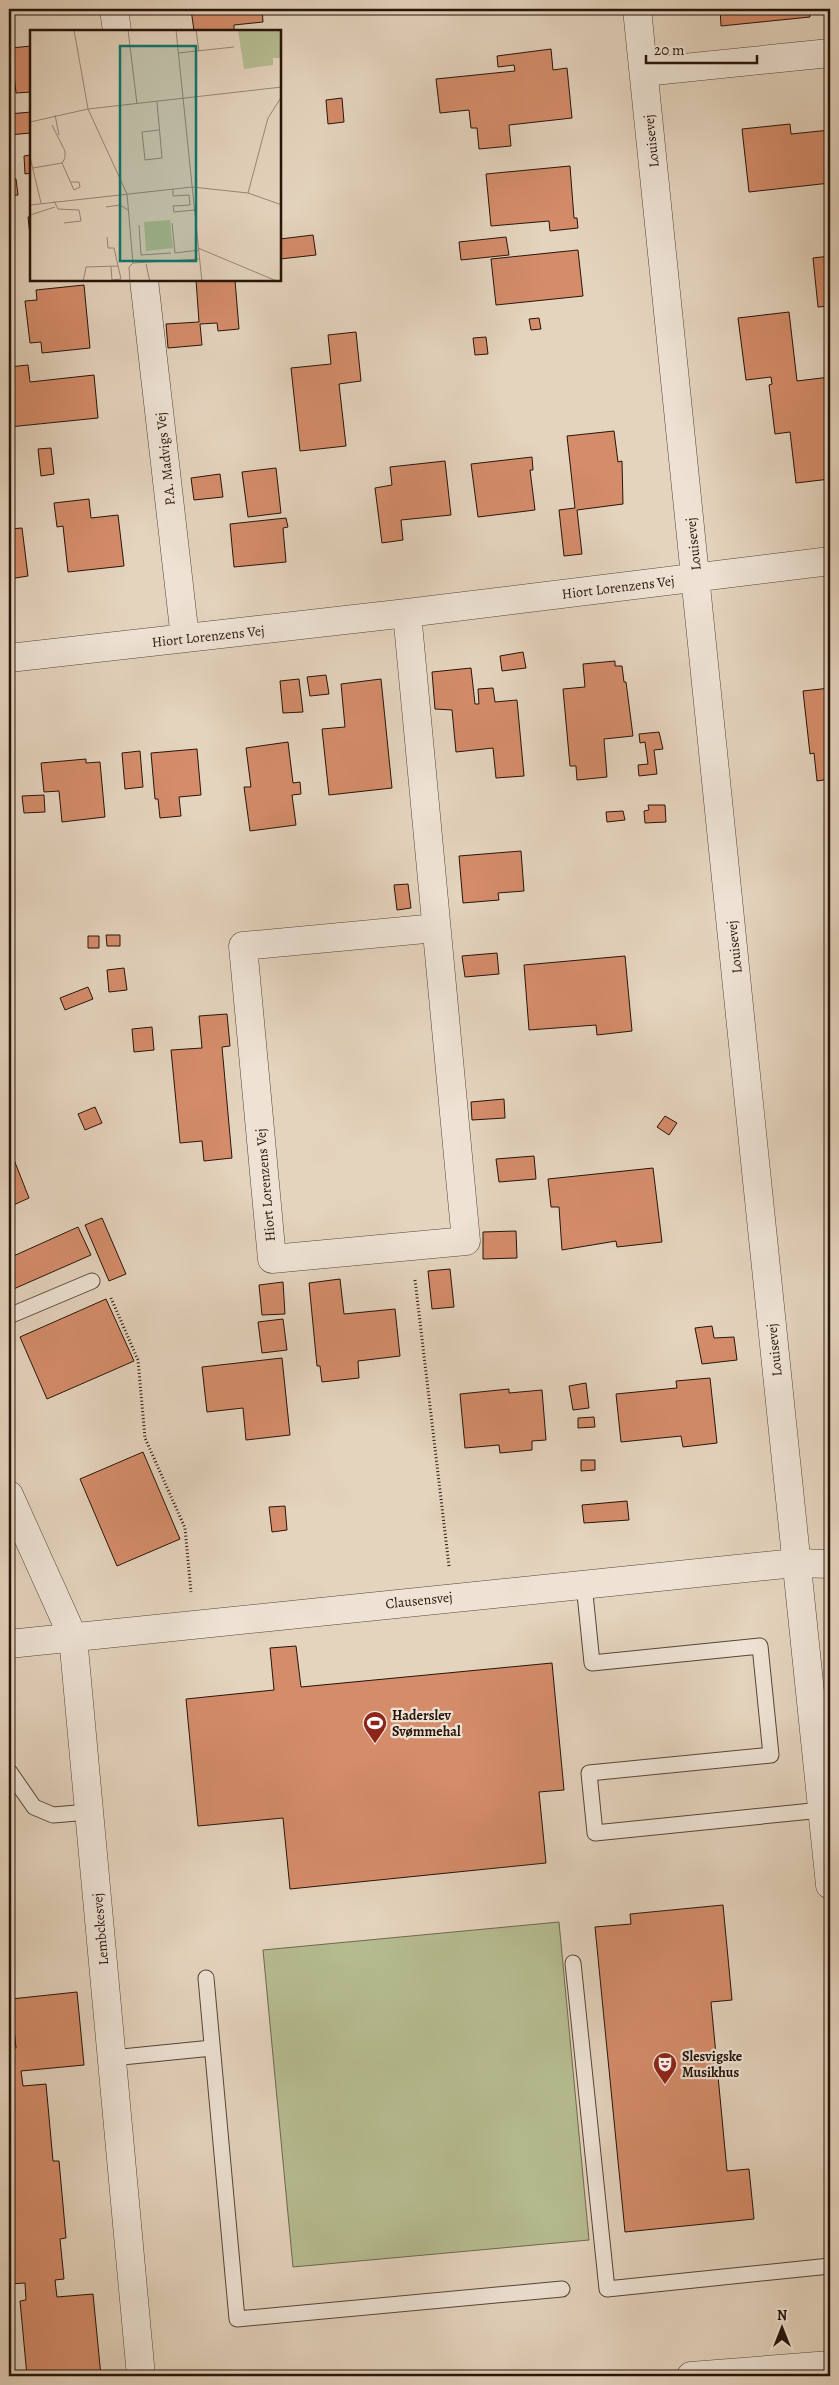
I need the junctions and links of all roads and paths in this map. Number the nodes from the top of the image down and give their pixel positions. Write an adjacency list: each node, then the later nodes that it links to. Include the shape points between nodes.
1 (114, 9): 3 (street)
2 (637, 9): 5 (street, Louisevej)
3 (117, 30)
4 (830, 53): 5 (street)
5 (644, 72): 8 (street, Louisevej)
6 (144, 281): 10 (street, P.A. Madvigs Vej)
7 (830, 561): 8 (street, Hiort Lorenzens Vej)
8 (696, 577): 9 (street, Hiort Lorenzens Vej); 17 (street, Louisevej)
9 (407, 614): 10 (street, Hiort Lorenzens Vej); 12 (street, Hiort Lorenzens Vej)
10 (185, 638): 11 (street, Hiort Lorenzens Vej)
11 (9, 658)
12 (436, 928): 13 (street, Hiort Lorenzens Vej, via 466,1241); 13 (street, Hiort Lorenzens Vej, via 243,946 272,1260)
13 (411, 1246): 20 (path)
14 (92, 1281): 15 (lane); 21 (path, via 111,1297 138,1360 144,1438 185,1528)
15 (9, 1316)
16 (9, 1496): 22 (street, Lembckesvej)
17 (795, 1563): 18 (street, Clausensvej); 19 (street, Clausensvej); 25 (street, Louisevej)
18 (830, 1564)
19 (584, 1584): 20 (street, Clausensvej); 25 (lane, via 592,1663 760,1646 771,1755 589,1773 595,1833)
20 (452, 1597): 21 (street, Clausensvej)
21 (195, 1624): 22 (street, Clausensvej)
22 (73, 1636): 23 (street, Clausensvej); 26 (street, Lembckesvej)
23 (9, 1644)
24 (9, 1771): 26 (lane, via 34,1807 53,1816)
25 (822, 1810): 27 (street, Louisevej)
26 (89, 1812): 31 (street, Lembckesvej)
27 (830, 1885)
28 (573, 1963): 32 (lane, via 608,2289)
29 (206, 1978): 30 (lane)
30 (212, 2048): 31 (lane); 33 (lane, via 237,2319)
31 (112, 2058): 35 (street, Lembckesvej)
32 (830, 2266)
33 (562, 2289)
34 (830, 2364): 36 (street)
35 (141, 2376)
36 (691, 2376)

